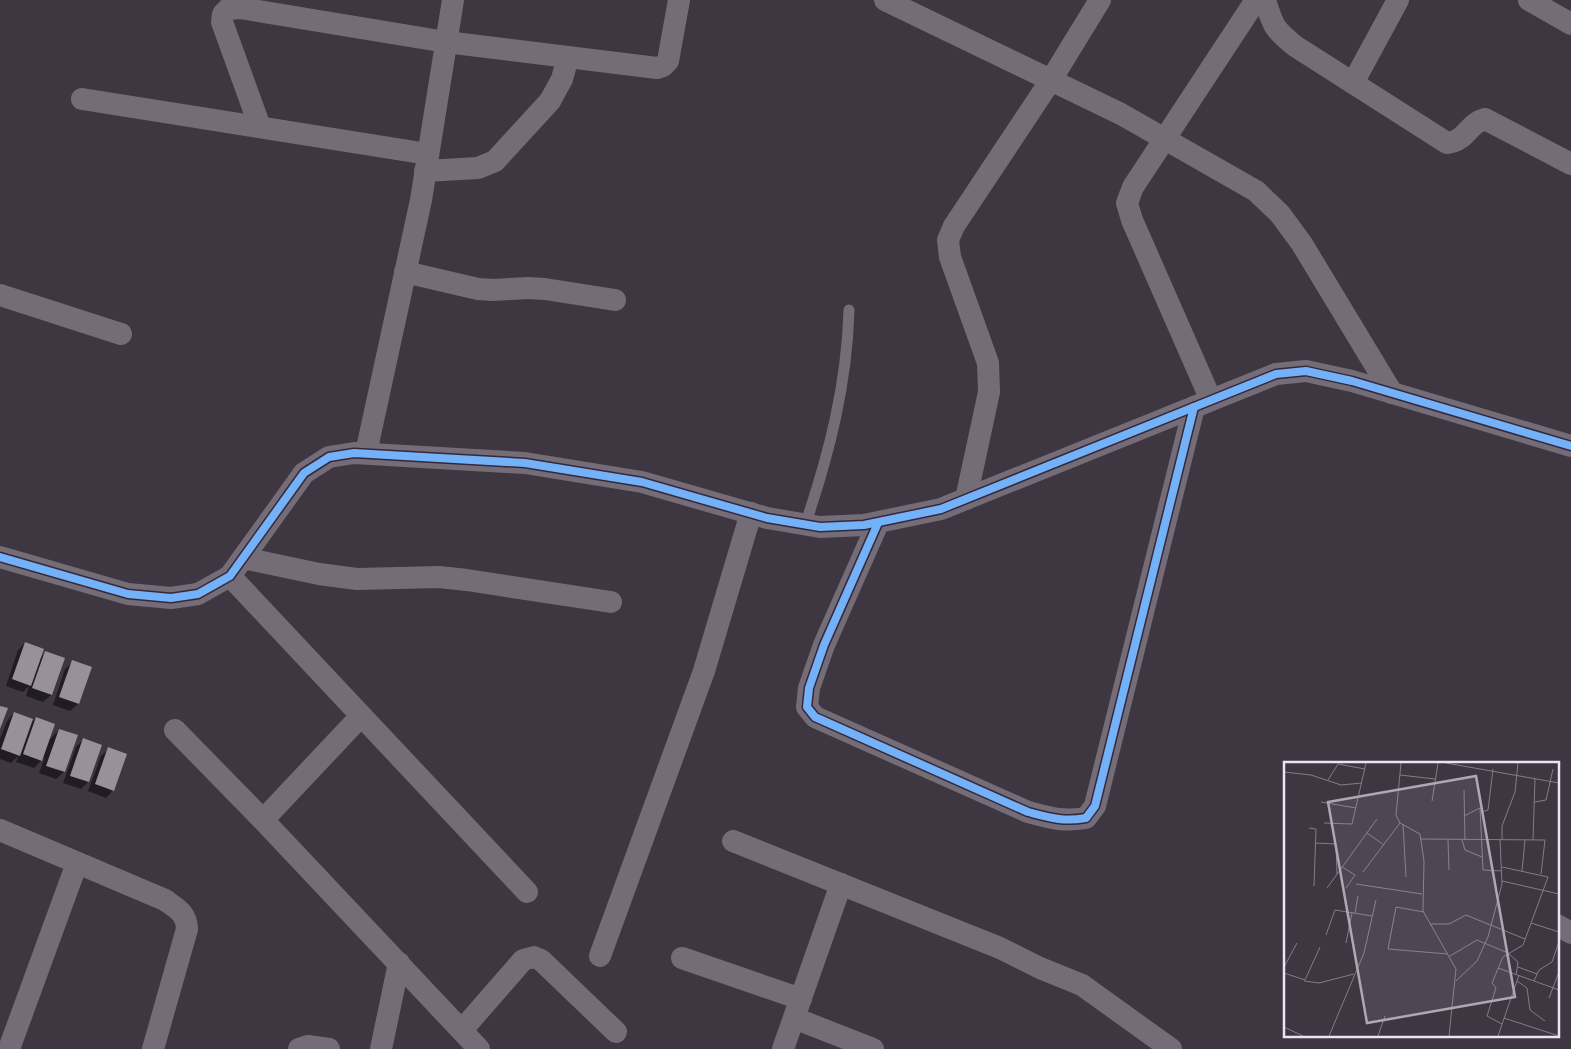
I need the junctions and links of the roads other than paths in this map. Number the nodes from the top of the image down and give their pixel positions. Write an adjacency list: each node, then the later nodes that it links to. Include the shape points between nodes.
1 (453, 0): 11 (street)
2 (678, 0): 12 (street, via 668,61 663,66 657,68)
3 (885, 0): 13 (street)
4 (1100, 0): 13 (street)
5 (1256, 0): 17 (street)
6 (1265, 0): 14 (street, via 1278,33)
7 (1398, 0): 14 (street)
8 (1528, 0): 10 (street)
9 (253, 5): 11 (street); 16 (street, via 228,9 222,22)
10 (1571, 24)
11 (446, 42): 12 (street); 18 (street)
12 (568, 57): 18 (street, via 562,79 550,101 495,161 478,168)
13 (1051, 80): 17 (street); 29 (street, via 954,226 948,240 950,257 988,364 990,392)
14 (1353, 83): 19 (street, via 1447,143 1457,142 1479,120 1485,119)
15 (82, 99): 16 (street)
16 (260, 127): 18 (street)
17 (1165, 139): 25 (street, via 1256,191 1280,214 1302,244); 26 (street, via 1133,187 1127,203)
18 (427, 163): 20 (street)
19 (1571, 164)
20 (405, 272): 22 (street, via 478,289 545,289); 28 (street)
21 (0, 295): 24 (street)
22 (616, 300)
23 (849, 310): 32 (lane, via 848,346 839,404 822,476)
24 (121, 334)
25 (1392, 393): 26 (street, via 1306,371 1276,374); 27 (street)
26 (1202, 403): 29 (street); 31 (street, via 1095,806 1086,818 1057,820 1028,812 815,716 807,707 809,688 824,645)
27 (1571, 446)
28 (366, 453): 30 (street, via 534,465 642,482); 34 (street, via 329,457 304,473)
29 (966, 499): 31 (street, via 941,509)
30 (751, 513): 32 (street); 47 (street, via 704,671)
31 (878, 522): 32 (street, via 820,527)
32 (805, 525)
33 (0, 557): 35 (street, via 128,594 171,598 198,594)
34 (243, 558): 35 (street); 36 (street, via 356,579 439,577)
35 (230, 576): 37 (street)
36 (611, 602)
37 (361, 716): 39 (street); 44 (street)
38 (175, 730): 39 (street)
39 (263, 820): 49 (street)
40 (0, 830): 42 (street)
41 (733, 841): 43 (street)
42 (77, 862): 53 (street); 54 (street, via 165,900 182,912 187,920)
43 (841, 884): 50 (street); 61 (street, via 1082,985)
44 (527, 892)
45 (1558, 926): 46 (street)
46 (1571, 932)
47 (600, 956)
48 (682, 958): 50 (street)
49 (398, 963): 51 (street); 57 (street)
50 (798, 1008): 59 (street); 60 (street)
51 (462, 1030): 52 (street, via 523,960 534,957 541,960); 58 (street)
52 (616, 1032)
53 (9, 1049)
54 (152, 1049)
55 (298, 1049): 56 (street, via 308,1046)
56 (329, 1049)
57 (380, 1049)
58 (479, 1049)
59 (783, 1049)
60 (873, 1049)
61 (1171, 1049)

